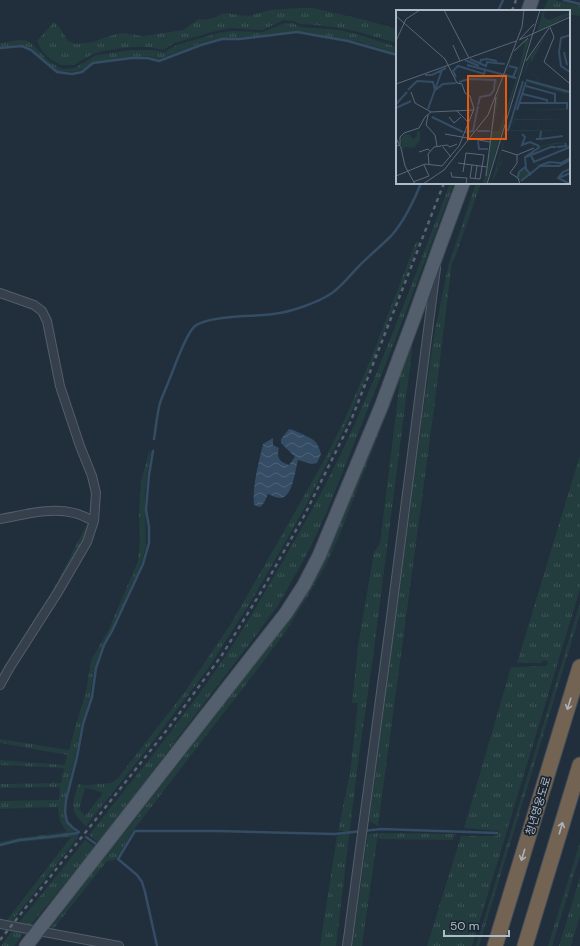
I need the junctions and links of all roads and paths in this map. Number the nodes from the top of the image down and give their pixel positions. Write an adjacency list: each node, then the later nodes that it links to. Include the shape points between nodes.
1 (532, 0): 2 (main road)
2 (528, 10)
3 (463, 184): 4 (main road)
4 (439, 248): 12 (main road, via 381,407 304,585 286,613); 15 (street)
5 (0, 293): 7 (street, via 34,304 42,311 47,321 60,386 96,493)
6 (0, 519): 7 (street, via 57,511 75,513)
7 (94, 521): 9 (street, via 87,542)
8 (580, 667): 16 (highway, 청년영웅도로, one-way to 16)
9 (0, 685)
10 (580, 765): 17 (highway, one-way to 10)
11 (0, 924): 12 (street)
12 (38, 930): 13 (main road); 14 (street)
13 (26, 946)
14 (119, 946)
15 (347, 946)
16 (496, 946)
17 (526, 946)

